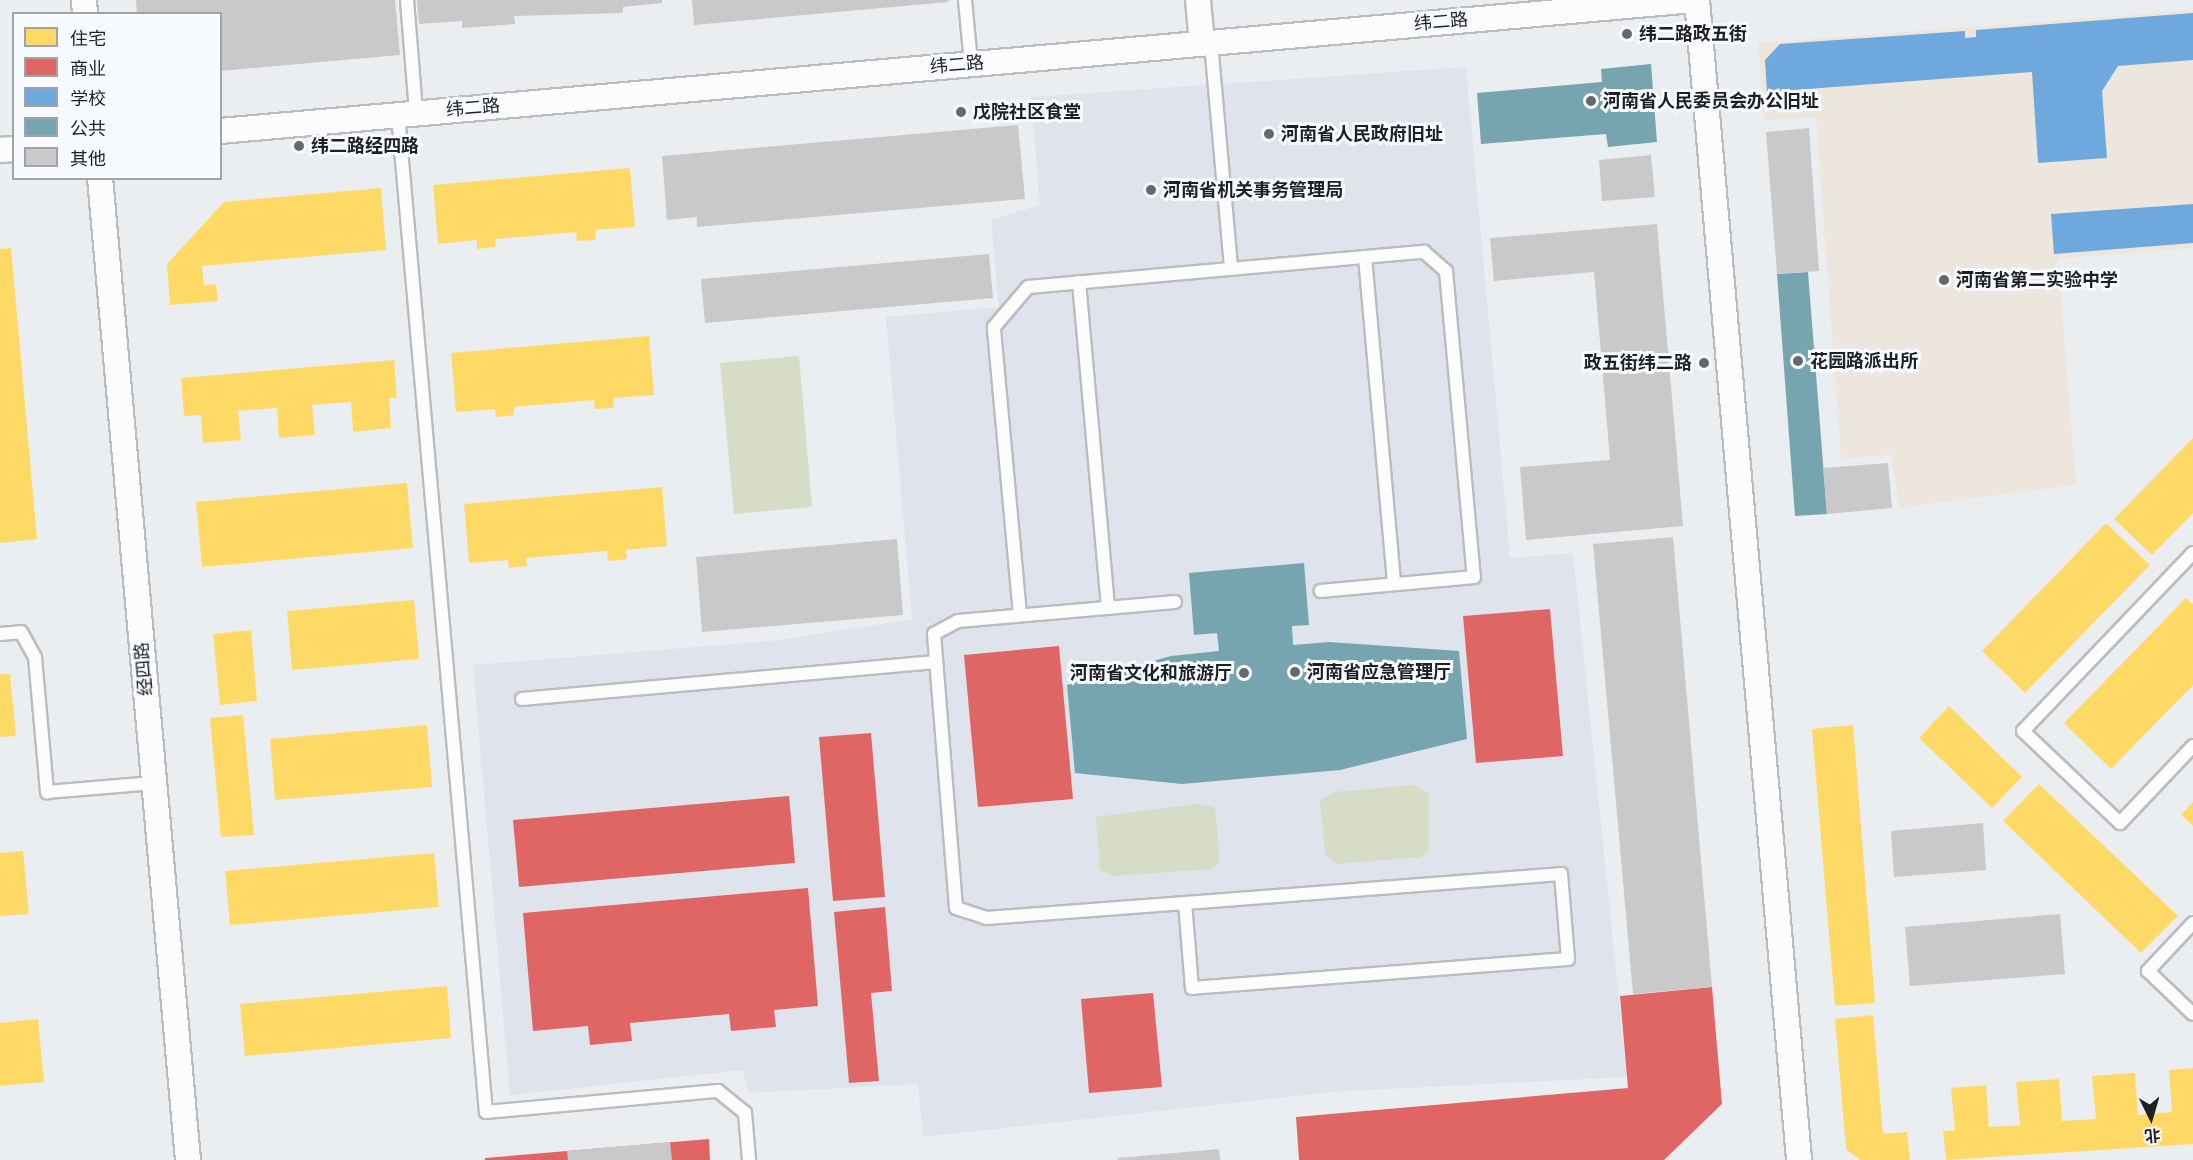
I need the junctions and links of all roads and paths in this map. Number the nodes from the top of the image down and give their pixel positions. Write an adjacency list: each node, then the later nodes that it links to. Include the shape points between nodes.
1 (407, 0): 8 (lane)
2 (965, 0): 7 (lane)
3 (1198, 0): 6 (street)
4 (1696, 0): 5 (street, 纬二路); 30 (street)
5 (1552, 6): 6 (street, 纬二路)
6 (1206, 43): 7 (street, 纬二路); 12 (lane)
7 (971, 64): 8 (street, 纬二路)
8 (407, 114): 9 (street, 纬二路); 29 (lane, via 486,1112 718,1091 745,1113)
9 (222, 131)
10 (100, 180): 24 (street, 经四路)
11 (1365, 257): 12 (lane); 15 (lane); 15 (lane, via 1424,252 1446,271 1474,577)
12 (1230, 269): 13 (lane)
13 (1079, 282): 18 (lane); 19 (lane, via 1028,287 994,327)
14 (2193, 553): 23 (lane, via 2023,731 2120,823)
15 (1394, 584): 16 (lane)
16 (1321, 591)
17 (1175, 602): 18 (lane)
18 (1108, 608): 19 (lane)
19 (1020, 615): 21 (lane, via 957,621 934,633)
20 (0, 634): 24 (lane, via 21,632 35,657 47,792)
21 (934, 662): 22 (lane); 25 (lane, via 956,908 986,918)
22 (522, 699)
23 (2193, 746)
24 (154, 783): 28 (street, 经四路)
25 (1185, 903): 25 (lane, via 1562,874 1568,959 1192,988)
26 (2193, 924): 27 (lane, via 2148,971)
27 (2193, 1014)
28 (188, 1160)
29 (749, 1160)
30 (1799, 1160)

